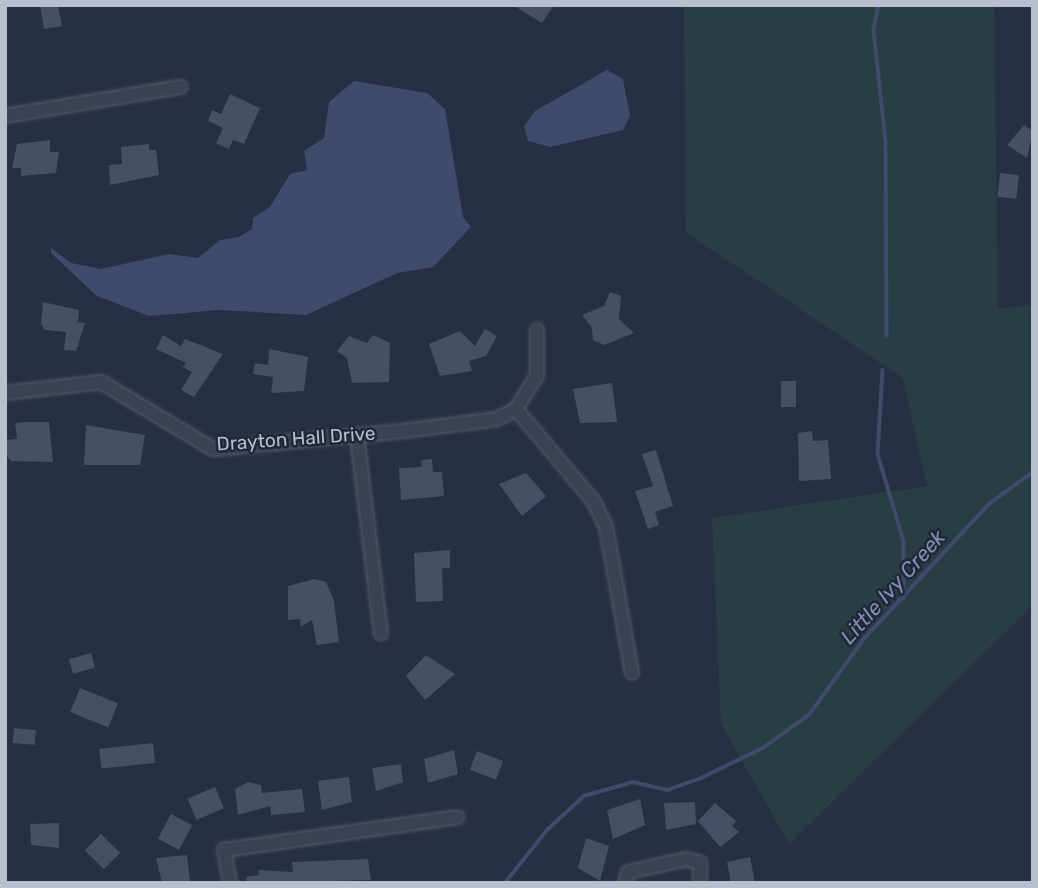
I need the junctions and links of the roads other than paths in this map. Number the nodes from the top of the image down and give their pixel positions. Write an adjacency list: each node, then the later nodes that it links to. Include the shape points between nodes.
1 (181, 87): 2 (street)
2 (5, 116)
3 (537, 330): 5 (street, via 537,376)
4 (5, 393): 6 (street, Drayton Hall Drive, via 101,382 213,449)
5 (516, 409): 6 (street, Drayton Hall Drive, via 497,419); 8 (street, via 594,502 606,527)
6 (357, 436): 7 (street)
7 (381, 634)
8 (632, 673)
9 (458, 817): 10 (street, via 224,850)
10 (230, 883)
11 (625, 883): 12 (street, via 628,872 687,859 700,863)
12 (700, 883)

